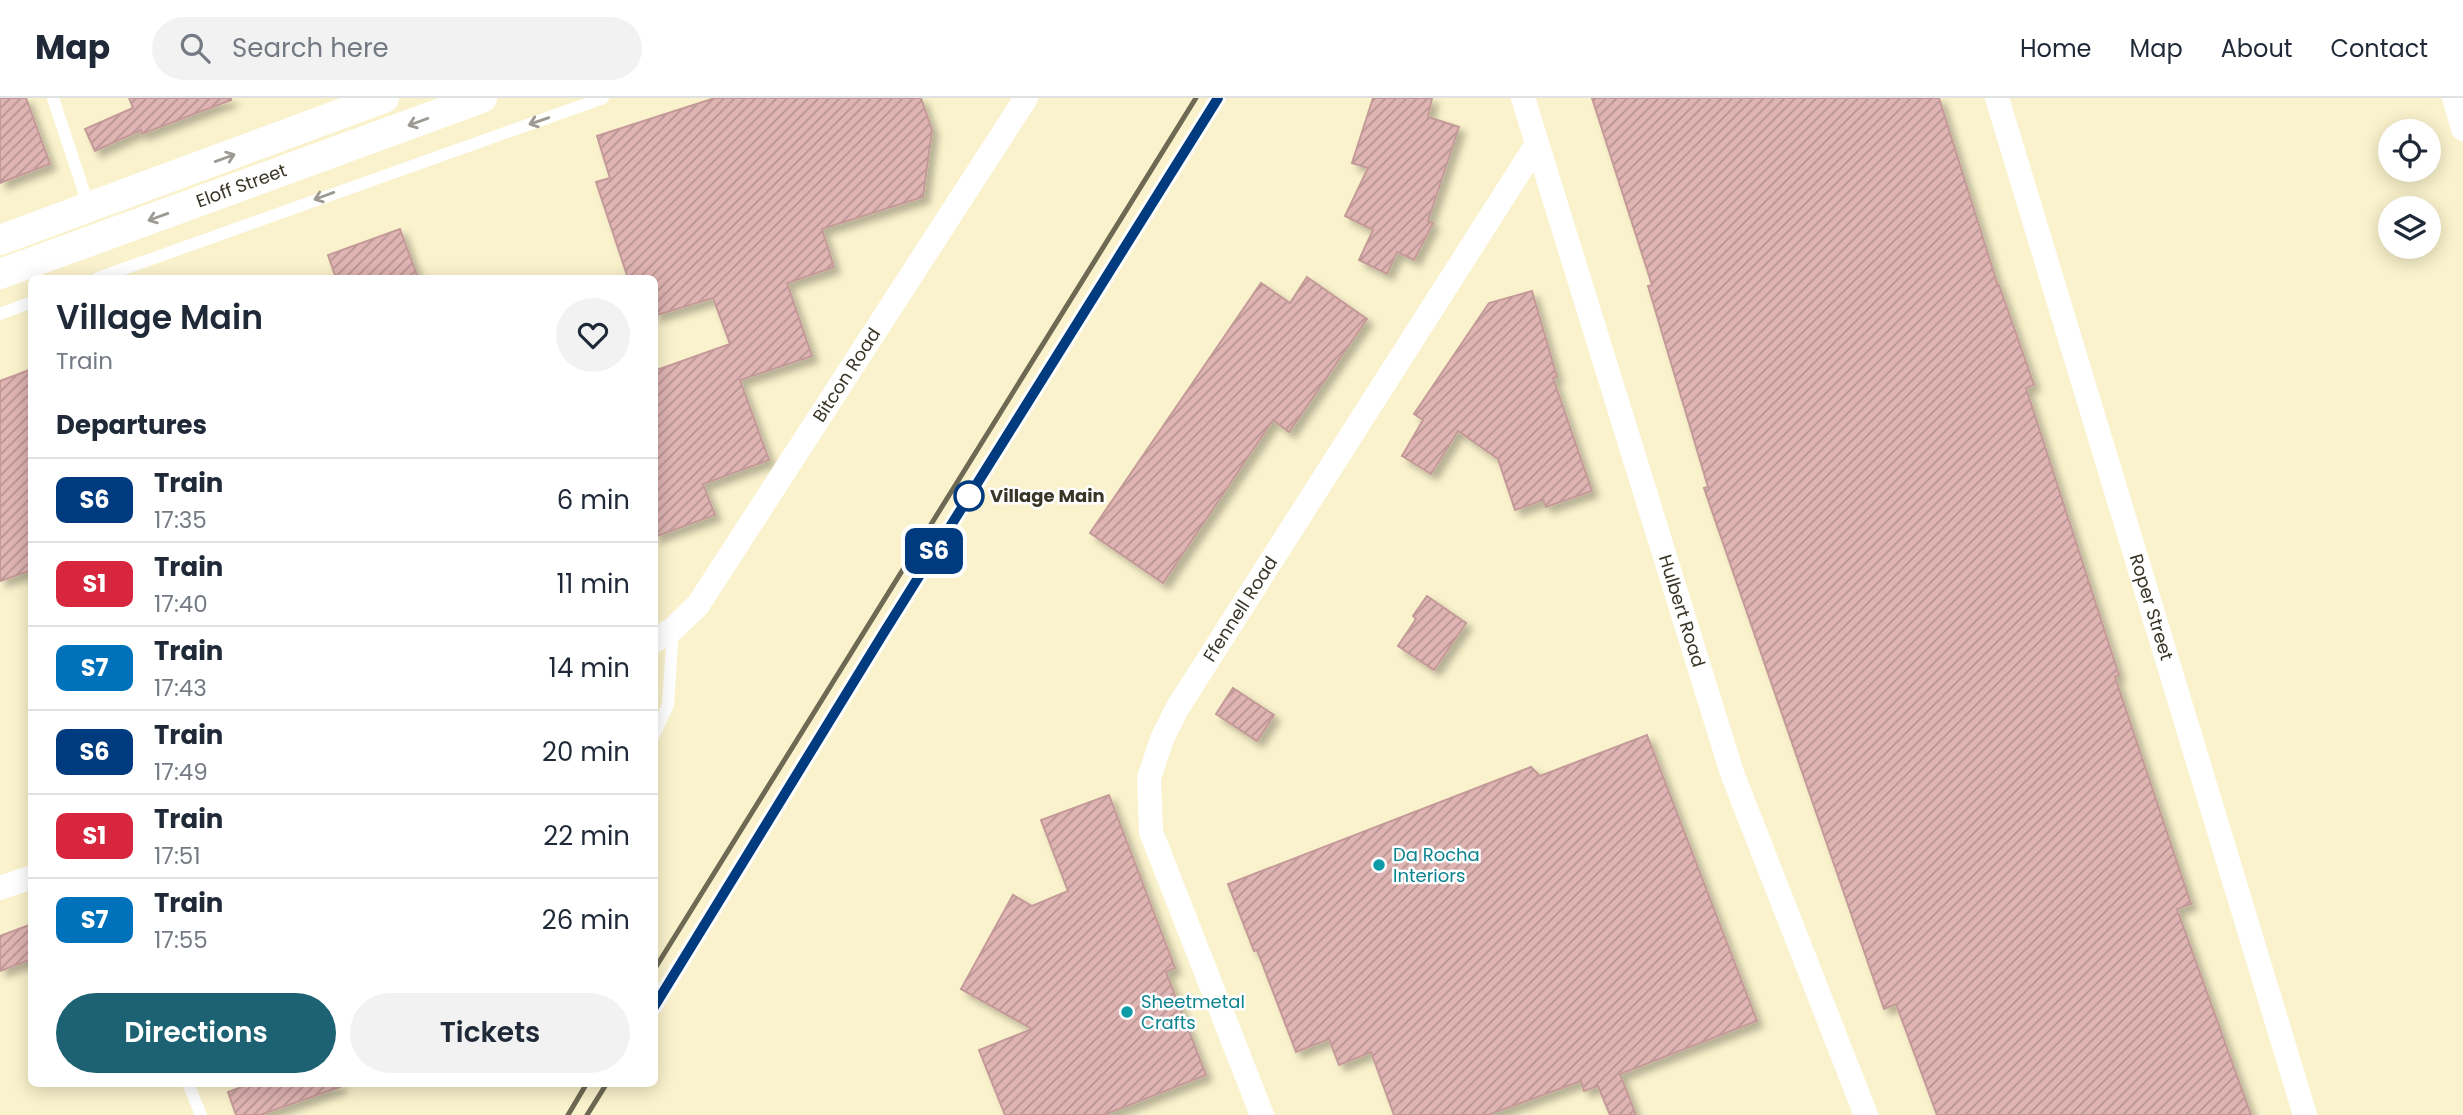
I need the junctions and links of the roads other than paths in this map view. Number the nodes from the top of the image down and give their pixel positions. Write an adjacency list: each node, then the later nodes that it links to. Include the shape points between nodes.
1 (53, 98): 11 (lane)
2 (384, 98): 11 (street, Eloff Street, one-way to 2)
3 (482, 98): 13 (street, Eloff Street, one-way to 13)
4 (603, 98): 14 (lane, one-way to 14)
5 (1026, 98): 17 (street, Bitcon Road, via 698,606)
6 (1523, 98): 10 (street, Hulbert Road)
7 (1997, 98): 25 (street, Roper Street)
8 (2454, 98): 9 (street)
9 (2463, 129)
10 (1536, 144): 23 (street, Ffennell Road, via 1178,707 1149,778 1151,832); 24 (street, Hulbert Road, via 1732,773)
11 (90, 208): 12 (street, Eloff Street)
12 (0, 240)
13 (0, 274)
14 (106, 275)
15 (28, 304): 16 (lane)
16 (0, 314)
17 (664, 635): 18 (lane, via 668,705)
18 (658, 726)
19 (28, 878): 20 (street)
20 (0, 888)
21 (190, 1087): 22 (lane)
22 (201, 1115)
23 (1262, 1115)
24 (1866, 1115)
25 (2305, 1115)

